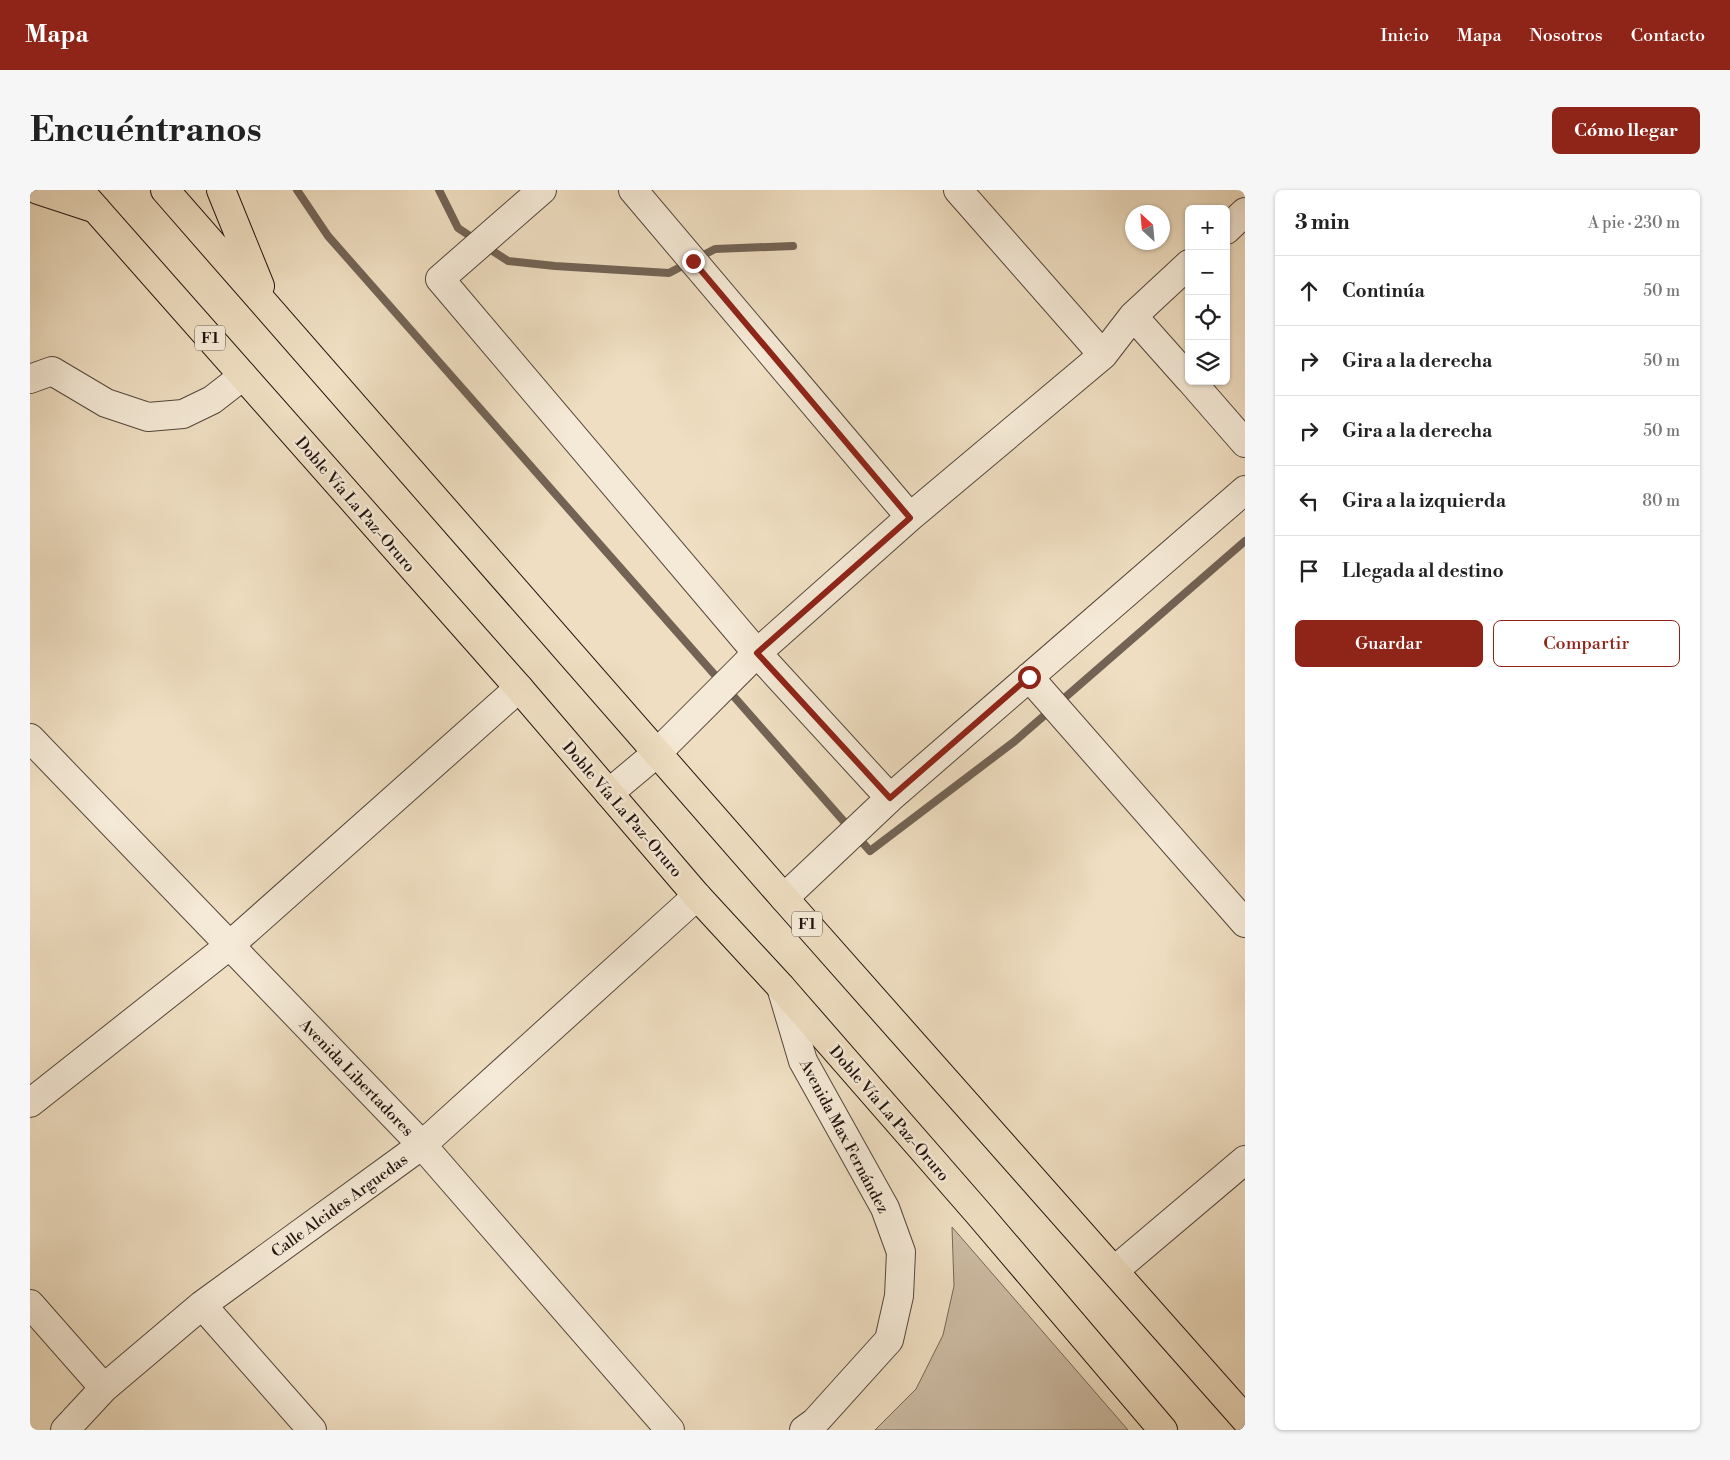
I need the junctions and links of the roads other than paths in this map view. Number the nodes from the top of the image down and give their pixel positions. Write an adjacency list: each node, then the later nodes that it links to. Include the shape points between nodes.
1 (38, 190): 7 (highway)
2 (165, 190): 11 (highway, F1)
3 (220, 190): 11 (highway)
4 (542, 190): 21 (street, via 440,279)
5 (633, 190): 20 (street)
6 (958, 190): 13 (street)
7 (88, 200): 15 (highway, Doble Vía La Paz-Oruro / F1)
8 (1245, 212): 9 (street)
9 (1230, 226)
10 (1185, 268): 12 (street)
11 (268, 306): 25 (highway, F1)
12 (1133, 316): 13 (street); 14 (street)
13 (1103, 355): 20 (street)
14 (1185, 374)
15 (243, 376): 16 (street, via 212,400 183,414 148,417 106,404 52,371); 23 (highway, Doble Vía La Paz-Oruro / F1)
16 (30, 379)
17 (1194, 385): 18 (street)
18 (1245, 443)
19 (1245, 490): 22 (street)
20 (910, 518): 21 (street)
21 (757, 653): 25 (street); 27 (street)
22 (1029, 677): 27 (street); 30 (street)
23 (519, 688): 26 (highway, Doble Vía La Paz-Oruro / F1); 31 (street)
24 (30, 739): 31 (street, Avenida Libertadores)
25 (658, 752): 26 (street); 29 (highway, F1)
26 (609, 793): 28 (highway, Doble Vía La Paz-Oruro / F1)
27 (890, 798): 29 (street)
28 (698, 896): 32 (highway, Doble Vía La Paz-Oruro / F1); 34 (street, Calle Alcides Arguedas)
29 (784, 898): 36 (highway, F1)
30 (1245, 923)
31 (230, 946): 33 (street); 34 (street, Avenida Libertadores)
32 (781, 987): 44 (street, Avenida Max Fernández, via 803,1062 885,1208 901,1252 899,1296 889,1340 815,1422); 45 (highway, Doble Vía La Paz-Oruro / F1)
33 (30, 1103)
34 (422, 1145): 38 (street, Calle Alcides Arguedas); 43 (street, Avenida Libertadores)
35 (1245, 1160): 36 (street)
36 (1115, 1270): 40 (highway, F1)
37 (30, 1304): 39 (street)
38 (202, 1305): 39 (street, Calle Alcides Arguedas); 42 (street)
39 (104, 1388): 41 (street, Calle Alcides Arguedas)
40 (1245, 1419)
41 (66, 1430)
42 (312, 1430)
43 (670, 1430)
44 (804, 1430)
45 (1163, 1430)

